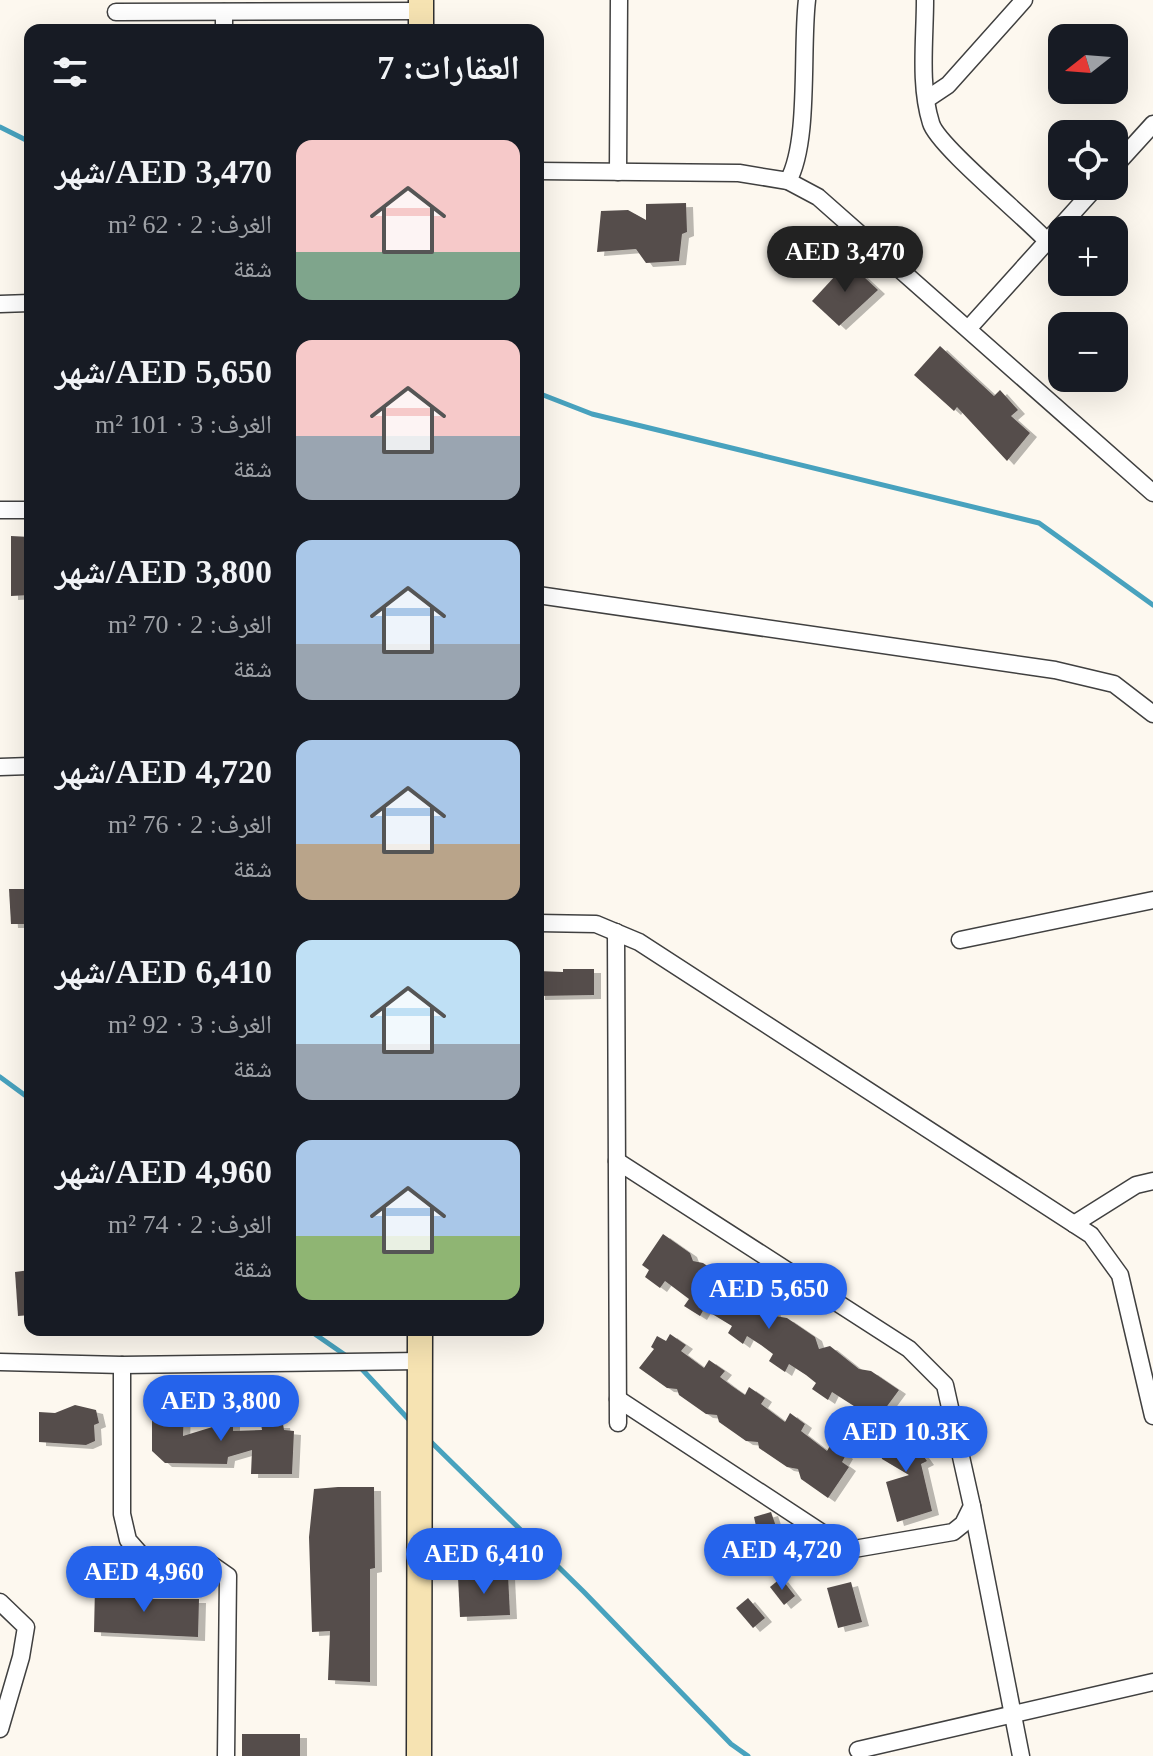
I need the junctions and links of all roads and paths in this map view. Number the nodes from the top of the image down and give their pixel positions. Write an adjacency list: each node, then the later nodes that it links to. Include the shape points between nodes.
1 (619, 0): 14 (street)
2 (807, 0): 15 (street, via 799,142)
3 (925, 0): 10 (street)
4 (1024, 0): 10 (street, via 948,85)
5 (140, 6): 6 (street); 7 (street)
6 (116, 12)
7 (224, 12): 8 (street); 9 (street)
8 (421, 14)
9 (224, 24)
10 (927, 99): 17 (street, via 931,126 946,149)
11 (1153, 124): 12 (street)
12 (1128, 152)
13 (544, 171): 14 (street)
14 (618, 172): 15 (street, via 739,173)
15 (788, 181): 20 (street, via 818,197)
16 (1084, 200): 17 (street)
17 (1047, 241): 20 (street)
18 (24, 303): 19 (street)
19 (0, 304)
20 (968, 329): 21 (street)
21 (1153, 493)
22 (0, 510): 23 (street)
23 (24, 510)
24 (544, 596): 25 (street, via 1055,670 1114,684)
25 (1153, 714)
26 (24, 766): 27 (street)
27 (0, 767)
28 (1153, 900): 31 (street)
29 (544, 923): 30 (street, via 596,924)
30 (616, 932): 32 (street); 34 (street)
31 (960, 940)
32 (617, 1161): 40 (street); 43 (street, via 934,1370 945,1385)
33 (1153, 1181): 34 (street, via 1136,1185)
34 (1074, 1224): 36 (street, via 1091,1235 1120,1275)
35 (420, 1336): 37 (street)
36 (1147, 1359): 41 (street)
37 (420, 1361): 39 (street); 50 (street)
38 (0, 1362): 39 (street)
39 (122, 1365): 49 (street, via 122,1514 128,1540 143,1557 208,1562 228,1576)
40 (618, 1399): 42 (street); 43 (street, via 854,1549 953,1532)
41 (1153, 1416)
42 (618, 1423)
43 (972, 1506): 46 (street)
44 (0, 1602): 47 (street, via 26,1627)
45 (1153, 1682): 46 (street)
46 (1011, 1717): 48 (street); 51 (street)
47 (0, 1729)
48 (858, 1750)
49 (226, 1756)
50 (419, 1756)
51 (1021, 1756)

